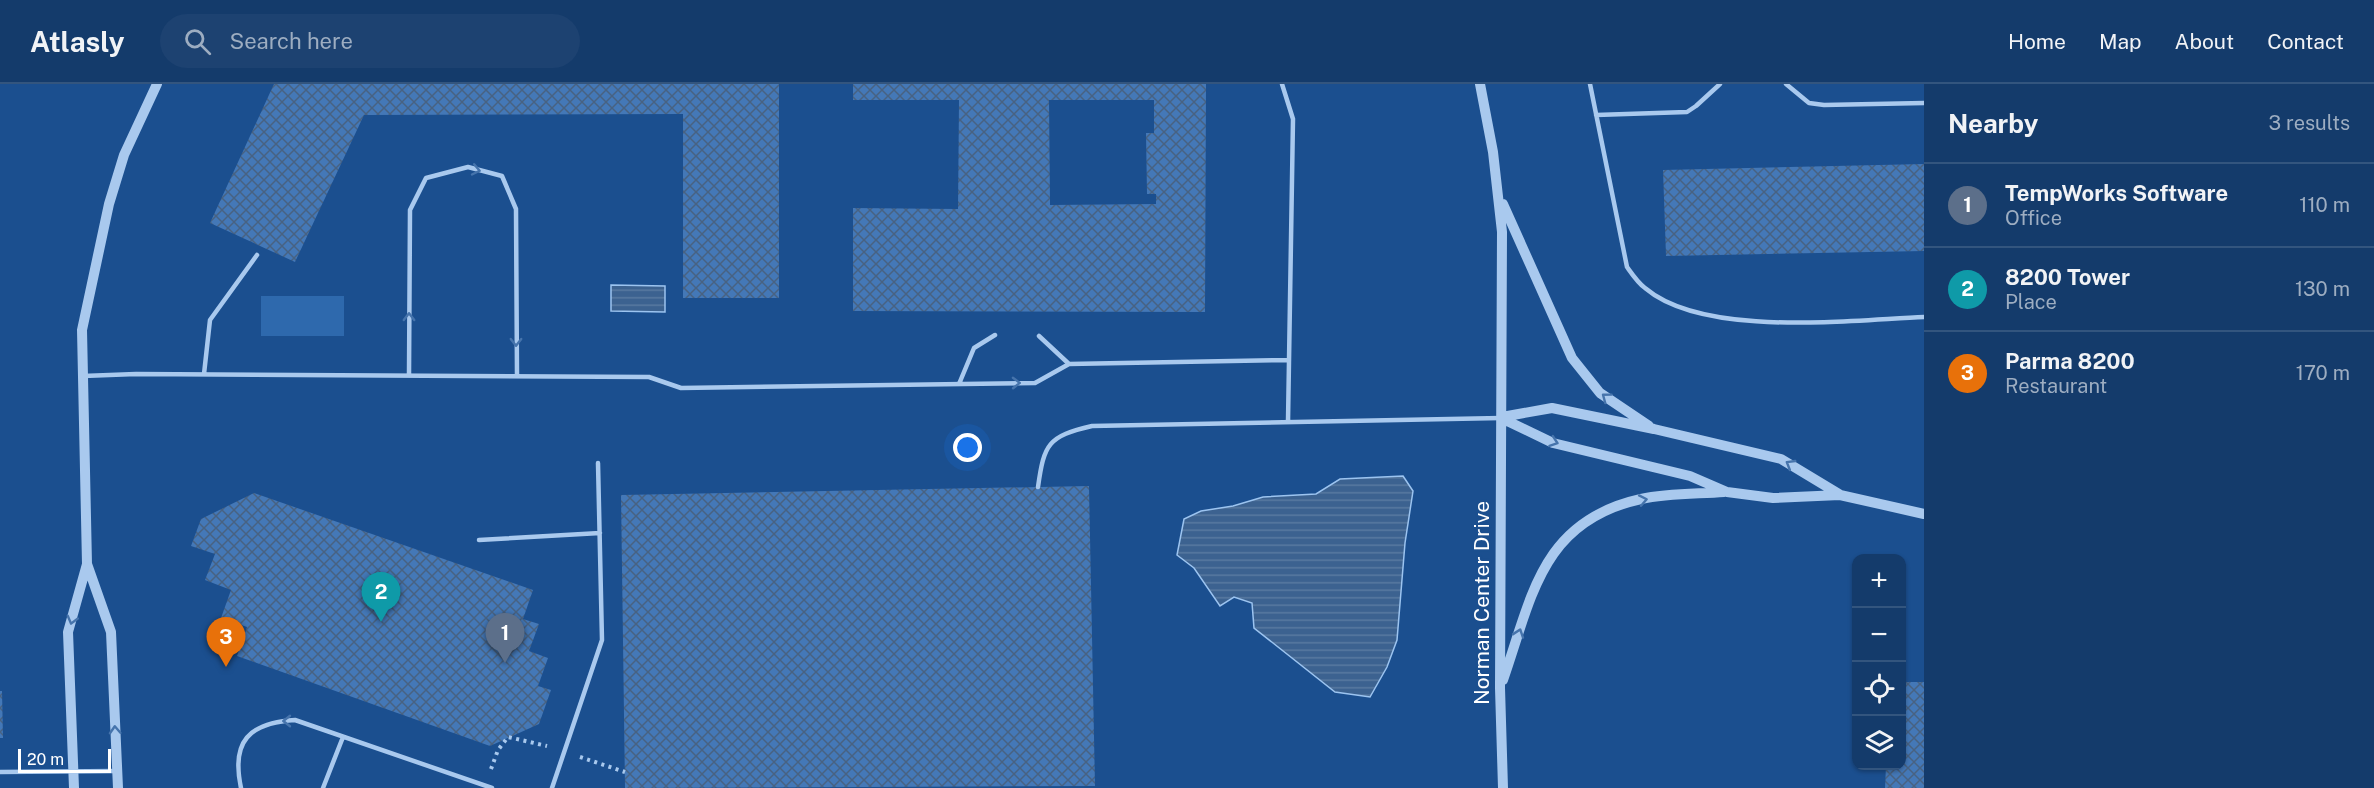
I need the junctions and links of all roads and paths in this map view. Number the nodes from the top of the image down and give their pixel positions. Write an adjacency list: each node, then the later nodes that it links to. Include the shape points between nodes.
1 (157, 84): 18 (street, via 124,155 109,204 82,330)
2 (1282, 84): 14 (lane, via 1293,119)
3 (1480, 84): 9 (street)
4 (1590, 84): 8 (lane)
5 (1720, 84): 8 (lane, via 1687,112)
6 (1786, 84): 7 (lane, via 1809,103)
7 (1924, 104)
8 (1596, 115): 11 (lane, via 1627,267 1645,288 1679,306 1727,319 1758,322)
9 (1499, 196): 21 (street, Norman Center Drive); 23 (street, one-way to 9, via 1600,393 1572,358)
10 (257, 255): 16 (lane, via 210,320)
11 (1924, 317)
12 (995, 335): 20 (lane, via 974,348)
13 (1039, 336): 15 (lane)
14 (1287, 360): 15 (lane); 22 (lane)
15 (1069, 364): 20 (lane, one-way to 15, via 1035,382)
16 (204, 374): 17 (lane); 18 (lane)
17 (409, 375): 19 (lane); 19 (lane, one-way to 19, via 410,210 426,178 468,167 502,176 516,209)
18 (83, 376): 31 (street)
19 (517, 376): 20 (lane, via 649,377 681,388)
20 (959, 384)
21 (1501, 417): 22 (lane); 23 (street, via 1552,408); 26 (street, one-way to 26, via 1553,443 1690,476); 32 (street, Norman Center Drive)
22 (1288, 422): 25 (lane, via 1092,426 1068,431 1053,441 1042,456)
23 (1654, 429): 27 (street, one-way to 23, via 1781,459)
24 (598, 463): 29 (lane)
25 (1038, 488)
26 (1727, 492): 27 (street, via 1773,498); 32 (street, one-way to 26, via 1537,582 1552,553 1570,533 1590,517 1642,499)
27 (1840, 495): 28 (street)
28 (1924, 514)
29 (600, 533): 30 (lane); 42 (lane, via 602,640)
30 (479, 540)
31 (87, 564): 34 (street, one-way to 34, via 68,632); 35 (street, one-way to 31, via 111,632)
32 (1500, 688): 43 (street, Norman Center Drive)
33 (343, 737): 39 (lane, one-way to 39, via 295,720 269,722 249,734 239,751 237,770); 40 (lane); 41 (lane)
34 (74, 771): 35 (lane); 36 (lane); 37 (street)
35 (117, 771): 38 (street)
36 (0, 772)
37 (74, 788)
38 (118, 788)
39 (241, 788)
40 (323, 788)
41 (492, 788)
42 (552, 788)
43 (1503, 788)

